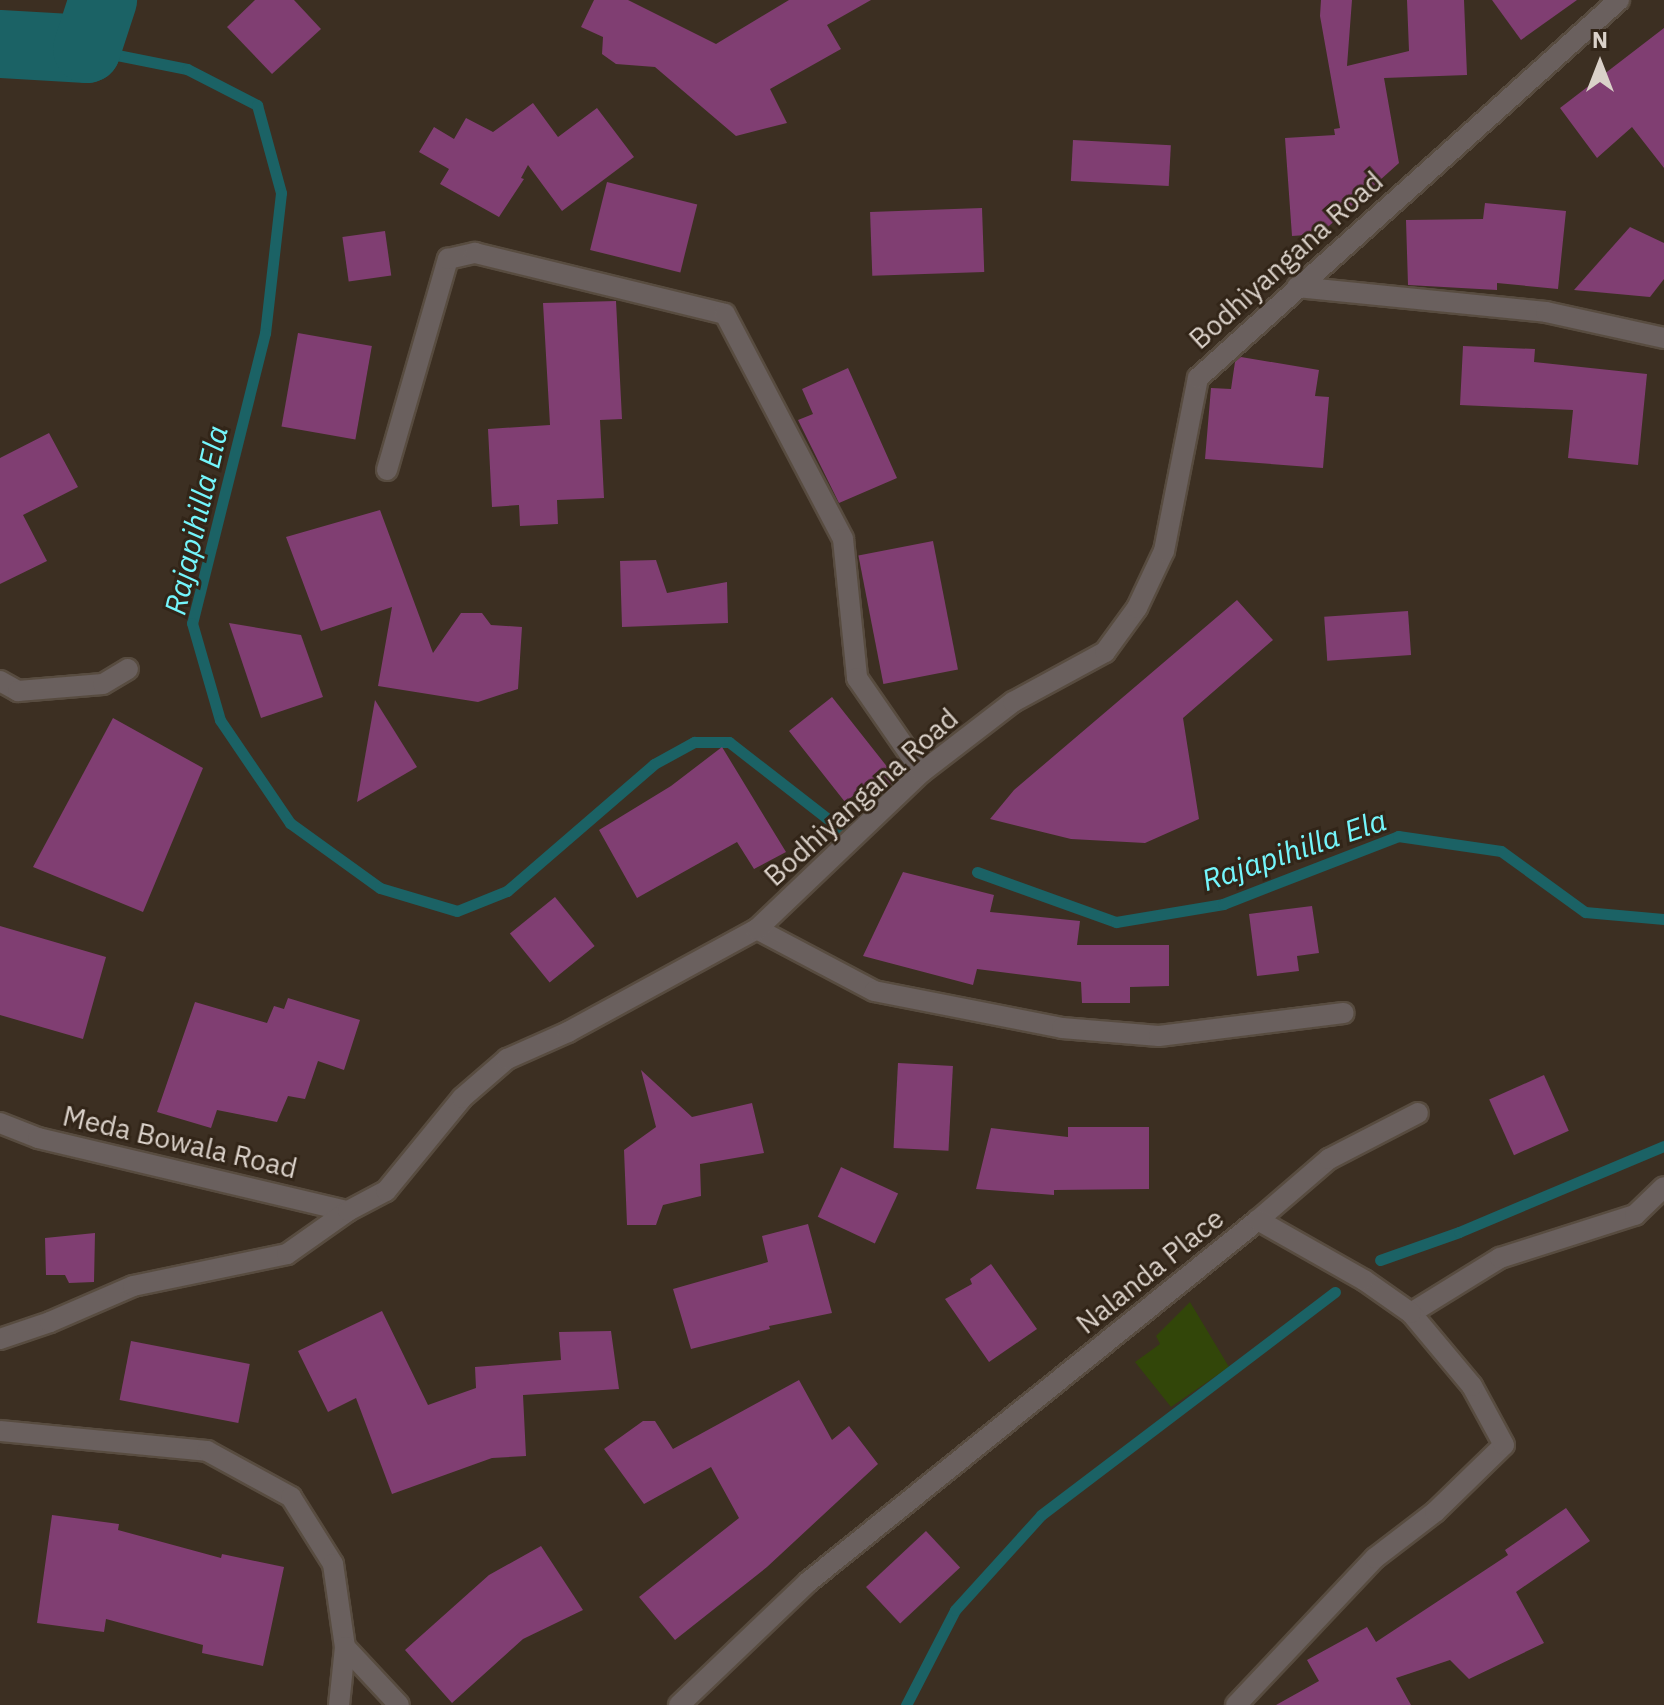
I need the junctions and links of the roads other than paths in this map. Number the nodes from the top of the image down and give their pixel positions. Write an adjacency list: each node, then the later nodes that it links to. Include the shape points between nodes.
1 (1619, 0): 2 (street, Bodhiyangana Road)
2 (1297, 287): 3 (street, via 1546,312); 7 (street, Bodhiyangana Road, via 1198,378 1164,551 1137,608 1105,652 1013,702)
3 (1664, 338)
4 (387, 470): 7 (street, via 448,259 475,253 725,314 843,539 857,678)
5 (128, 669): 6 (street, via 103,684 18,691)
6 (0, 681)
7 (922, 772): 8 (street, Bodhiyangana Road)
8 (757, 929): 9 (street, via 874,991 1062,1028 1159,1036); 13 (street, Bodhiyangana Road, via 568,1032 507,1059 462,1098 386,1191)
9 (1344, 1013)
10 (1418, 1113): 14 (street, via 1329,1159)
11 (0, 1123): 13 (street, Meda Bowala Road, via 38,1138)
12 (1664, 1187): 15 (street, via 1635,1215 1500,1258)
13 (348, 1211): 16 (street, Bodhiyangana Road, via 287,1254 133,1286)
14 (1258, 1220): 15 (street, Nalanda Place); 21 (street, Nalanda Place, via 808,1582)
15 (1411, 1313): 22 (street, Nalanda Place, via 1472,1386 1504,1445 1435,1512 1375,1558)
16 (0, 1339)
17 (0, 1431): 18 (street, via 207,1451 291,1497 333,1564)
18 (345, 1647): 19 (street); 20 (street)
19 (339, 1705)
20 (399, 1705)
21 (679, 1705)
22 (1236, 1705)

